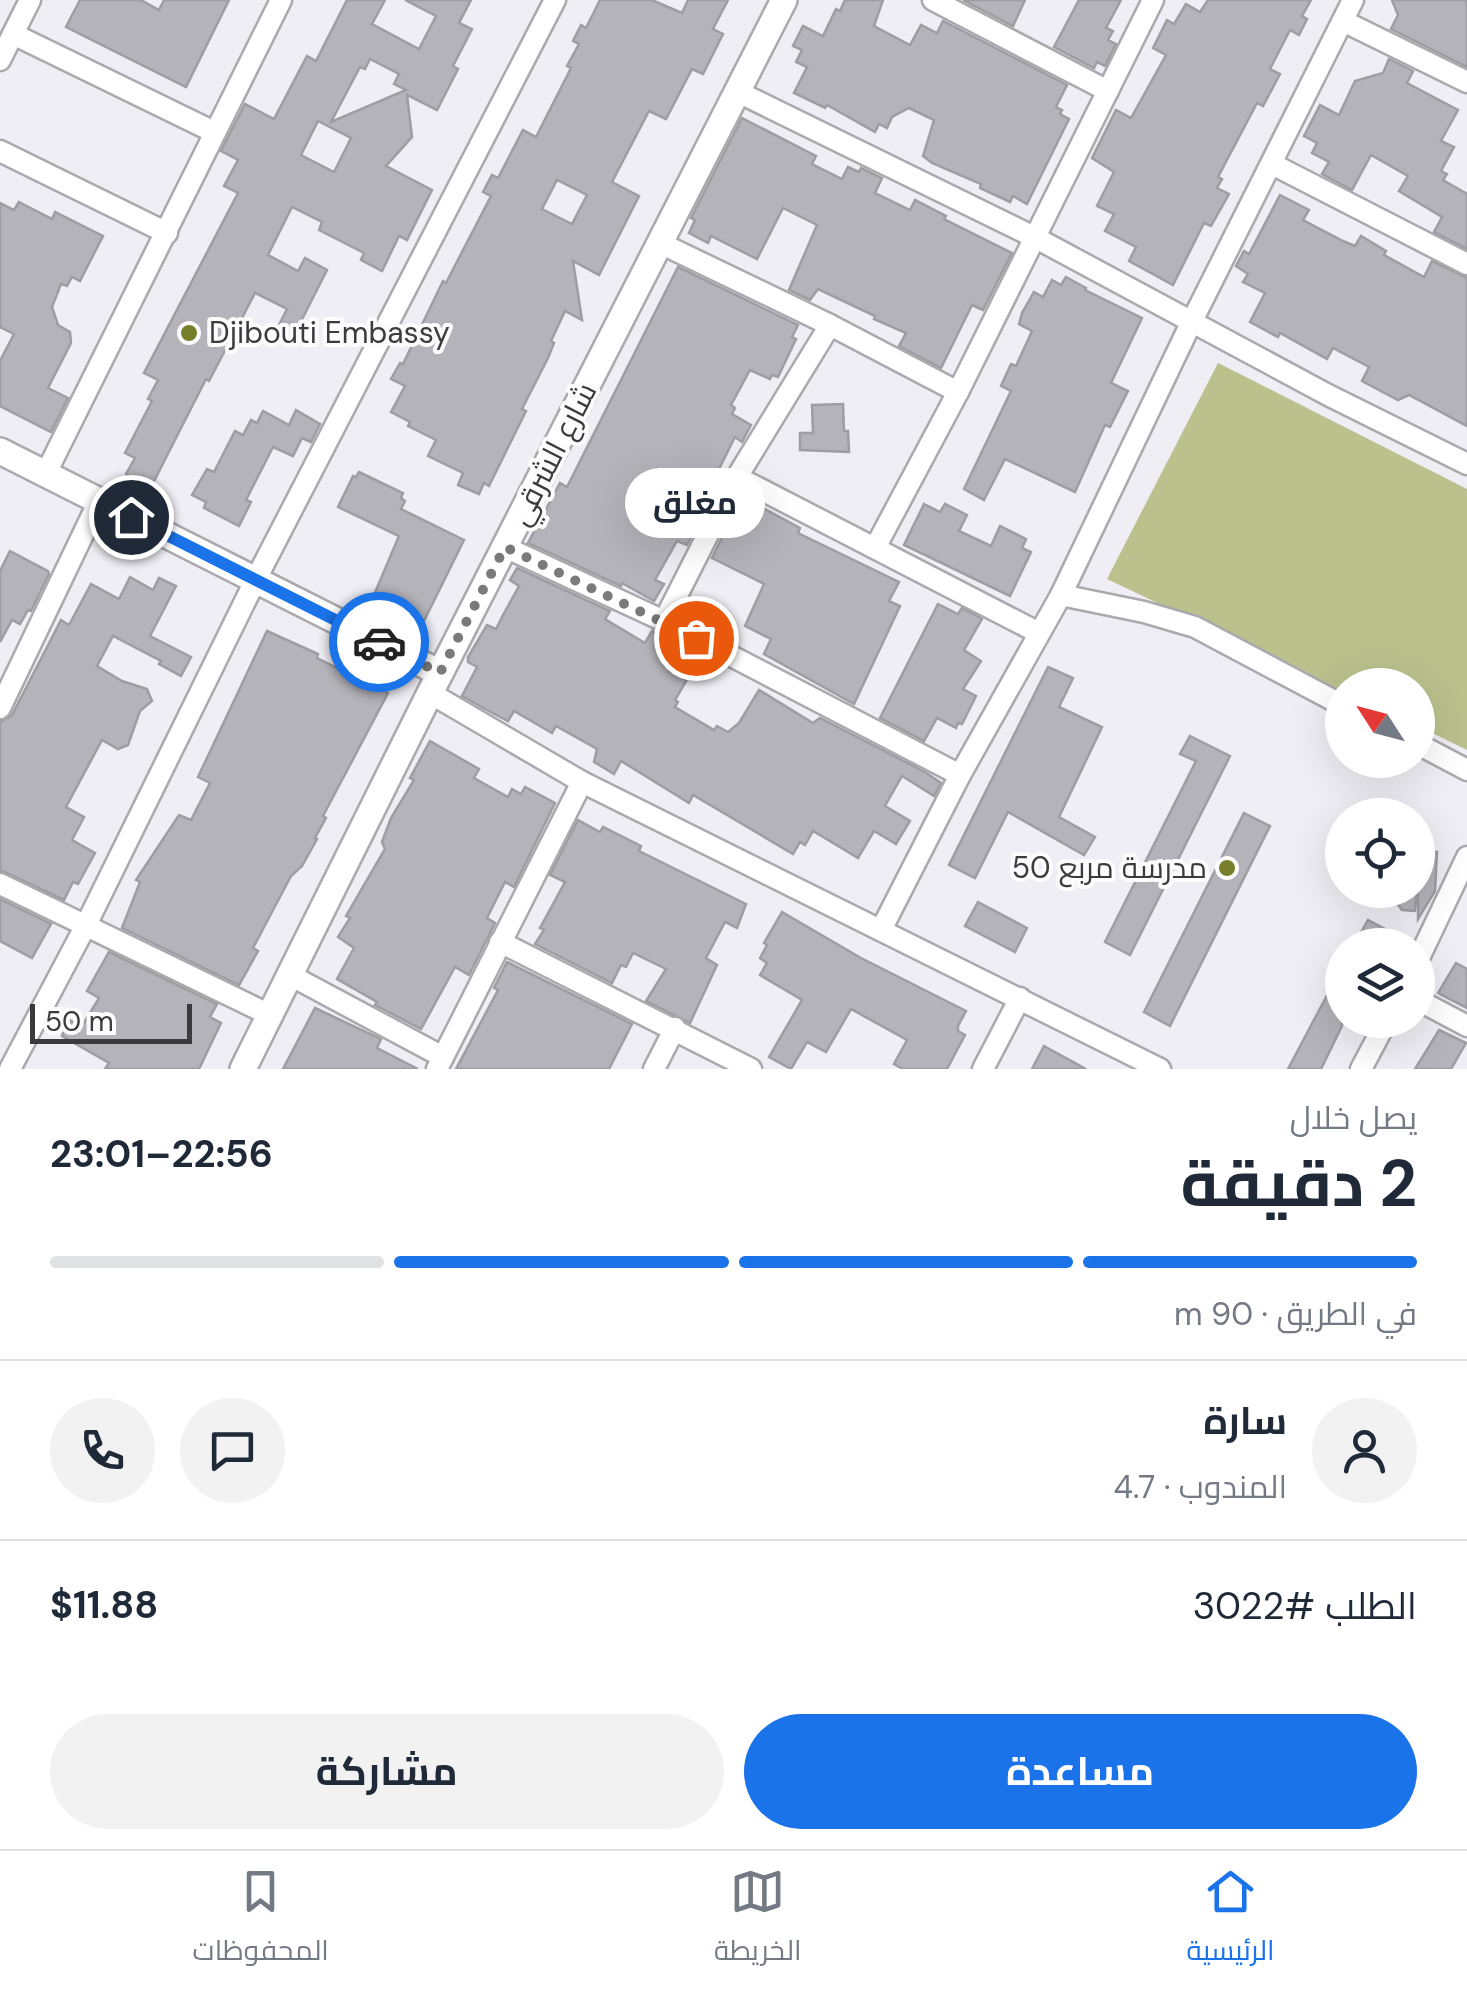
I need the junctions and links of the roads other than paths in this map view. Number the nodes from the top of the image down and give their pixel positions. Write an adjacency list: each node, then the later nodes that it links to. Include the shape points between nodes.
1 (30, 0): 9 (street)
2 (281, 0): 14 (street)
3 (555, 0): 31 (street)
4 (784, 0): 12 (street, شارع الشرقي)
5 (934, 0): 13 (street)
6 (1152, 0): 13 (street)
7 (1353, 0): 8 (street)
8 (1343, 21): 11 (street); 16 (street)
9 (12, 34): 10 (street); 14 (street)
10 (0, 60)
11 (1467, 82)
12 (736, 91): 18 (street); 19 (street, شارع الشرقي)
13 (1108, 91): 18 (street)
14 (214, 132): 17 (street)
15 (0, 151): 17 (street)
16 (1272, 164): 20 (street); 21 (street)
17 (167, 233): 26 (street)
18 (1036, 238): 21 (street); 23 (street)
19 (660, 243): 22 (street); 30 (street, شارع الشرقي)
20 (1467, 264)
21 (1192, 321): 25 (street); 32 (street)
22 (830, 325): 23 (street); 27 (street)
23 (958, 392): 29 (street)
24 (0, 451): 26 (street)
25 (1467, 464)
26 (46, 472): 28 (street)
27 (738, 477): 29 (street); 33 (street)
28 (99, 501): 31 (street); 37 (street)
29 (876, 546): 34 (street)
30 (505, 547): 33 (street); 35 (street, شارع الشرقي)
31 (256, 579): 35 (street); 44 (street)
32 (1061, 595): 34 (street); 36 (street, via 1195,627)
33 (664, 621): 40 (street)
34 (1039, 632): 40 (street)
35 (435, 683): 41 (street); 48 (street, شارع الشرقي)
36 (1325, 696)
37 (0, 708)
38 (1435, 753): 39 (street)
39 (1467, 770)
40 (960, 775): 46 (street)
41 (582, 782): 46 (street); 47 (street)
42 (1467, 857): 45 (street)
43 (0, 884): 44 (street)
44 (86, 925): 51 (street); 56 (street)
45 (1433, 928)
46 (881, 930): 49 (street)
47 (500, 942): 53 (street); 55 (street)
48 (288, 974): 51 (street, شارع الشرقي); 55 (street)
49 (1020, 998): 60 (street); 61 (street)
50 (1435, 1009): 52 (street)
51 (272, 1016): 57 (street, شارع الشرقي)
52 (1467, 1026)
53 (675, 1028): 58 (street); 59 (street)
54 (1378, 1038): 62 (street)
55 (440, 1063)
56 (10, 1069)
57 (244, 1069)
58 (654, 1069)
59 (751, 1069)
60 (983, 1069)
61 (1160, 1069)
62 (1362, 1069)

